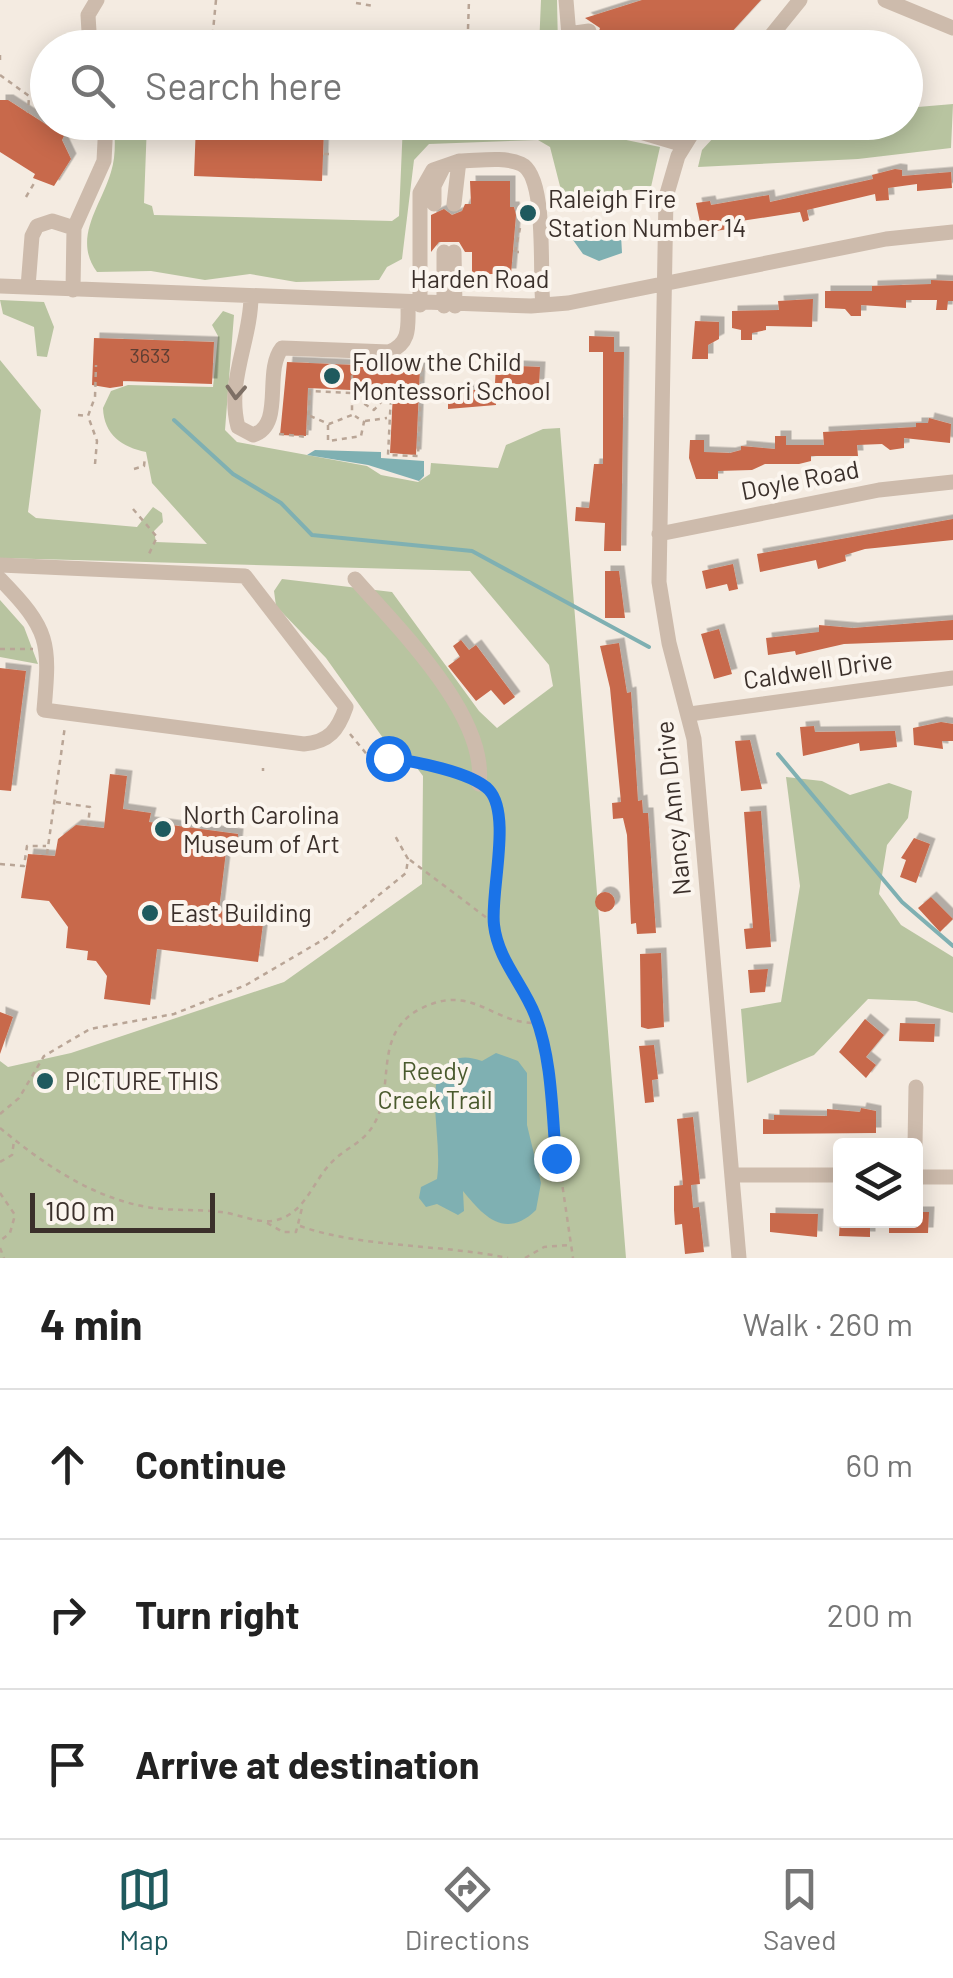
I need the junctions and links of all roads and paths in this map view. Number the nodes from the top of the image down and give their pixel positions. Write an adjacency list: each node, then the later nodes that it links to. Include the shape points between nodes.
1 (97, 0): 11 (street, via 88,14)
2 (216, 0): 12 (path)
3 (469, 0): 10 (path)
4 (566, 0): 13 (street)
5 (800, 0): 14 (street)
6 (885, 0): 9 (street)
7 (356, 3): 8 (path)
8 (374, 6)
9 (953, 28)
10 (468, 29)
11 (89, 30)
12 (218, 30)
13 (568, 30)
14 (776, 30)
15 (0, 76): 16 (path, via 29,96)
16 (28, 113)
17 (105, 140): 27 (street, via 104,161)
18 (670, 140): 20 (street)
19 (687, 140): 20 (street, Nancy Ann Drive)
20 (684, 144): 32 (street, Nancy Ann Drive, via 666,197)
21 (324, 154): 22 (path)
22 (333, 154)
23 (459, 161): 26 (street); 37 (street, via 433,170 420,193); 38 (street, via 519,162 534,176)
24 (36, 180): 25 (path)
25 (26, 197)
26 (443, 204)
27 (74, 228): 34 (street, via 52,221 37,226); 35 (street)
28 (520, 228): 31 (path)
29 (953, 232): 32 (street, Harden Road)
30 (444, 252): 37 (street)
31 (517, 252)
32 (663, 284): 38 (street, Harden Road); 58 (street, Nancy Ann Drive)
33 (0, 286): 34 (street, Harden Road)
34 (28, 287): 35 (street, Harden Road)
35 (74, 290): 36 (street, Harden Road)
36 (251, 296): 37 (street, Harden Road); 37 (street, one-way to 37, via 236,410 238,427 253,434 270,423 274,363 282,348 390,352 402,347)
37 (432, 305): 38 (street, Harden Road)
38 (543, 305)
39 (352, 363): 42 (path)
40 (96, 365): 48 (path)
41 (406, 365): 49 (path, via 422,366 418,456 388,455)
42 (351, 393): 43 (path); 45 (path, via 310,391); 47 (path)
43 (389, 394): 44 (path); 49 (path)
44 (383, 400)
45 (308, 414): 51 (path); 52 (path, via 307,437)
46 (78, 415): 48 (path)
47 (352, 415): 50 (path); 51 (path)
48 (88, 416): 54 (path, via 97,441)
49 (390, 418): 50 (path)
50 (364, 422): 51 (path, via 359,438 331,442)
51 (329, 424)
52 (280, 434)
53 (146, 457): 55 (path)
54 (94, 464)
55 (134, 469)
56 (953, 482): 58 (street, Doyle Road, via 879,490)
57 (133, 508): 60 (path, via 156,537)
58 (659, 534): 66 (street, Nancy Ann Drive, via 661,601)
59 (0, 565): 60 (street)
60 (144, 572): 61 (street, via 245,576 346,707 336,730 304,744 44,710 44,634)
61 (0, 579)
62 (355, 580): 69 (street, via 459,707 482,761)
63 (38, 648): 64 (path)
64 (0, 649)
65 (953, 678): 66 (street, Caldwell Drive)
66 (690, 714): 85 (street, Nancy Ann Drive)
67 (65, 722): 70 (path)
68 (346, 730): 69 (path, via 369,756)
69 (480, 784): 77 (path, via 498,813)
70 (54, 802): 71 (path, via 90,807); 73 (path)
71 (88, 825)
72 (394, 834): 75 (path)
73 (48, 846): 74 (path); 76 (path, via 27,846 24,866)
74 (48, 854)
75 (408, 859): 77 (path); 80 (path, via 406,873 368,906 246,985 174,1014 106,1023 44,1056)
76 (0, 864)
77 (494, 923): 78 (path, via 499,948)
78 (538, 1022): 90 (path, via 466,1000 413,1014 385,1058 375,1123 326,1168); 94 (path)
79 (916, 1086): 82 (street)
80 (0, 1114)
81 (0, 1128): 83 (path)
82 (915, 1138)
83 (14, 1140): 84 (path, via 12,1155); 91 (path, via 57,1173 141,1205)
84 (0, 1162)
85 (733, 1175): 86 (street); 100 (street, Nancy Ann Drive)
86 (833, 1175)
87 (923, 1177): 88 (street)
88 (953, 1178)
89 (0, 1193): 93 (path, via 16,1215)
90 (302, 1204): 91 (path, via 283,1219); 92 (path)
91 (265, 1222): 92 (path, via 288,1233)
92 (300, 1226): 97 (path, via 337,1238)
93 (0, 1241)
94 (569, 1245): 98 (path); 99 (path)
95 (0, 1248): 96 (path)
96 (4, 1258)
97 (508, 1258)
98 (525, 1258)
99 (573, 1258)
100 (739, 1258)

